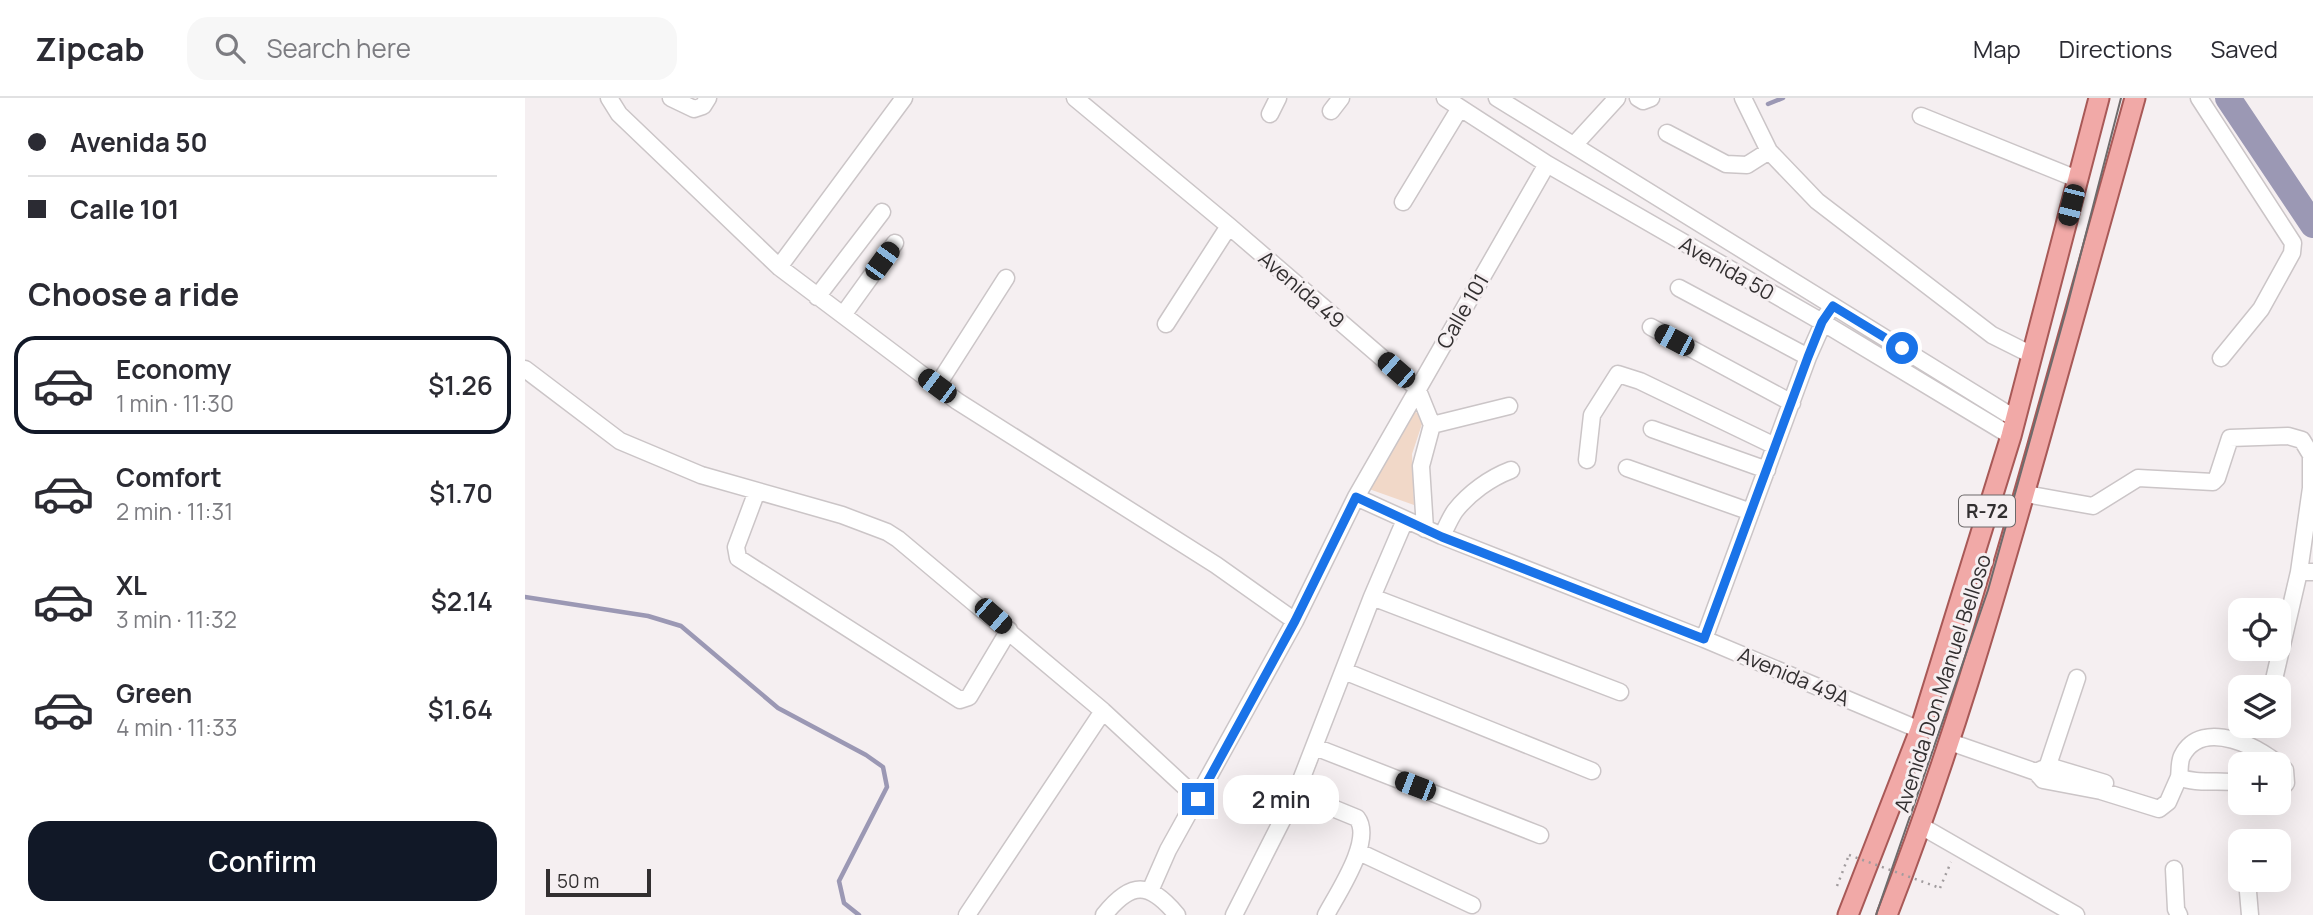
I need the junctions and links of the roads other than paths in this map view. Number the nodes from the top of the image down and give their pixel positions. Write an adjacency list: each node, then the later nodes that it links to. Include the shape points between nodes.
1 (609, 98): 28 (street, via 619,114)
2 (671, 98): 3 (street, via 694,109)
3 (708, 98)
4 (904, 98): 28 (street)
5 (1075, 98): 26 (street, Avenida 49)
6 (1278, 98): 17 (street)
7 (1445, 98): 16 (street, Avenida 50)
8 (1497, 98): 20 (street, Avenida 50)
9 (1617, 98): 20 (street)
10 (1638, 98): 11 (street)
11 (1651, 98)
12 (1743, 98): 21 (street)
13 (2099, 98): 23 (main road, Avenida Don Manuel Belloso / R-72)
14 (2135, 98): 54 (main road, Avenida Don Manuel Belloso / R-72)
15 (2199, 98): 39 (street, via 2293,243 2261,309)
16 (1460, 108): 22 (street, Avenida 50); 24 (street)
17 (1270, 114)
18 (1921, 116): 23 (street)
19 (1667, 133): 21 (street, via 1726,164 1747,165)
20 (1575, 144): 32 (street, Avenida 50)
21 (1769, 151): 37 (street, via 1817,201 1992,335)
22 (1547, 164): 34 (street, Avenida 50); 42 (street, Calle 101)
23 (2077, 179): 37 (main road, Avenida Don Manuel Belloso / R-72)
24 (1403, 202)
25 (882, 212): 31 (street)
26 (1229, 226): 35 (street); 42 (street, Avenida 49)
27 (895, 243): 33 (street)
28 (779, 267): 31 (street)
29 (1006, 278): 41 (street)
30 (1679, 288): 38 (street)
31 (817, 297): 33 (street)
32 (1833, 306): 34 (street); 46 (street, Avenida 50)
33 (843, 316): 41 (street)
34 (1822, 322): 38 (street); 46 (street, Avenida 50)
35 (1166, 324)
36 (1651, 327): 43 (street)
37 (2032, 355): 46 (main road, Avenida Don Manuel Belloso / R-72)
38 (1808, 357): 43 (street)
39 (2221, 358)
40 (525, 369): 53 (street, via 620,441 701,475)
41 (937, 386): 62 (street)
42 (1417, 388): 45 (street, Avenida 49); 55 (street, Calle 101)
43 (1792, 403): 48 (street)
44 (1509, 406): 45 (street)
45 (1432, 425): 58 (street, via 1421,466)
46 (2013, 428): 70 (main road, Avenida Don Manuel Belloso / R-72)
47 (1652, 429): 52 (street)
48 (1775, 446): 49 (street, via 1618,374 1592,415); 52 (street)
49 (1587, 460)
50 (1627, 468): 56 (street)
51 (1511, 470): 59 (street, via 1491,478 1455,511)
52 (1767, 470): 56 (street)
53 (758, 491): 63 (street, via 887,532); 63 (street, via 736,547 738,558 960,700 969,697)
54 (2026, 494): 60 (street, via 2093,506 2138,478 2213,482 2230,438 2288,436 2302,440 2311,455); 71 (main road, Avenida Don Manuel Belloso / R-72)
55 (1356, 497): 57 (street, Avenida 49A); 62 (street, Calle 101)
56 (1751, 512): 64 (street)
57 (1405, 520): 58 (street, Avenida 49A); 61 (street)
58 (1425, 529): 59 (street, Avenida 49A)
59 (1442, 537): 64 (street, Avenida 49A)
60 (2306, 572): 66 (street)
61 (1372, 597): 65 (street); 68 (street)
62 (1295, 621): 79 (street, Calle 101)
63 (1009, 630): 69 (street)
64 (1704, 639): 70 (street, Avenida 49A)
65 (1344, 671): 72 (street); 74 (street)
66 (2276, 675)
67 (2077, 678): 75 (street)
68 (1621, 692)
69 (1103, 710): 79 (street); 87 (street)
70 (1920, 730): 92 (main road, Avenida Don Manuel Belloso / R-72)
71 (1949, 742): 75 (street); 80 (main road, Avenida Don Manuel Belloso / R-72)
72 (1315, 747): 78 (street); 81 (street)
73 (2260, 752): 76 (street, via 2234,739 2205,737 2191,744 2181,758)
74 (1592, 771)
75 (2042, 773): 76 (street, via 2160,799 2164,806)
76 (2179, 777): 77 (street)
77 (2228, 781)
78 (1296, 793): 82 (street, via 1357,818 1363,828); 90 (street)
79 (1198, 799): 84 (street, Calle 101)
80 (1921, 826): 93 (main road, Avenida Don Manuel Belloso / R-72); 94 (street)
81 (1540, 835)
82 (1359, 852): 86 (street); 91 (street)
83 (2174, 869): 95 (street)
84 (1150, 891): 88 (street, via 1131,889); 89 (street)
85 (2248, 892): 96 (street)
86 (1472, 905)
87 (967, 915)
88 (1104, 915)
89 (1177, 915)
90 (1234, 915)
91 (1326, 915)
92 (1848, 915)
93 (1887, 915)
94 (2076, 915)
95 (2179, 915)
96 (2250, 915)

